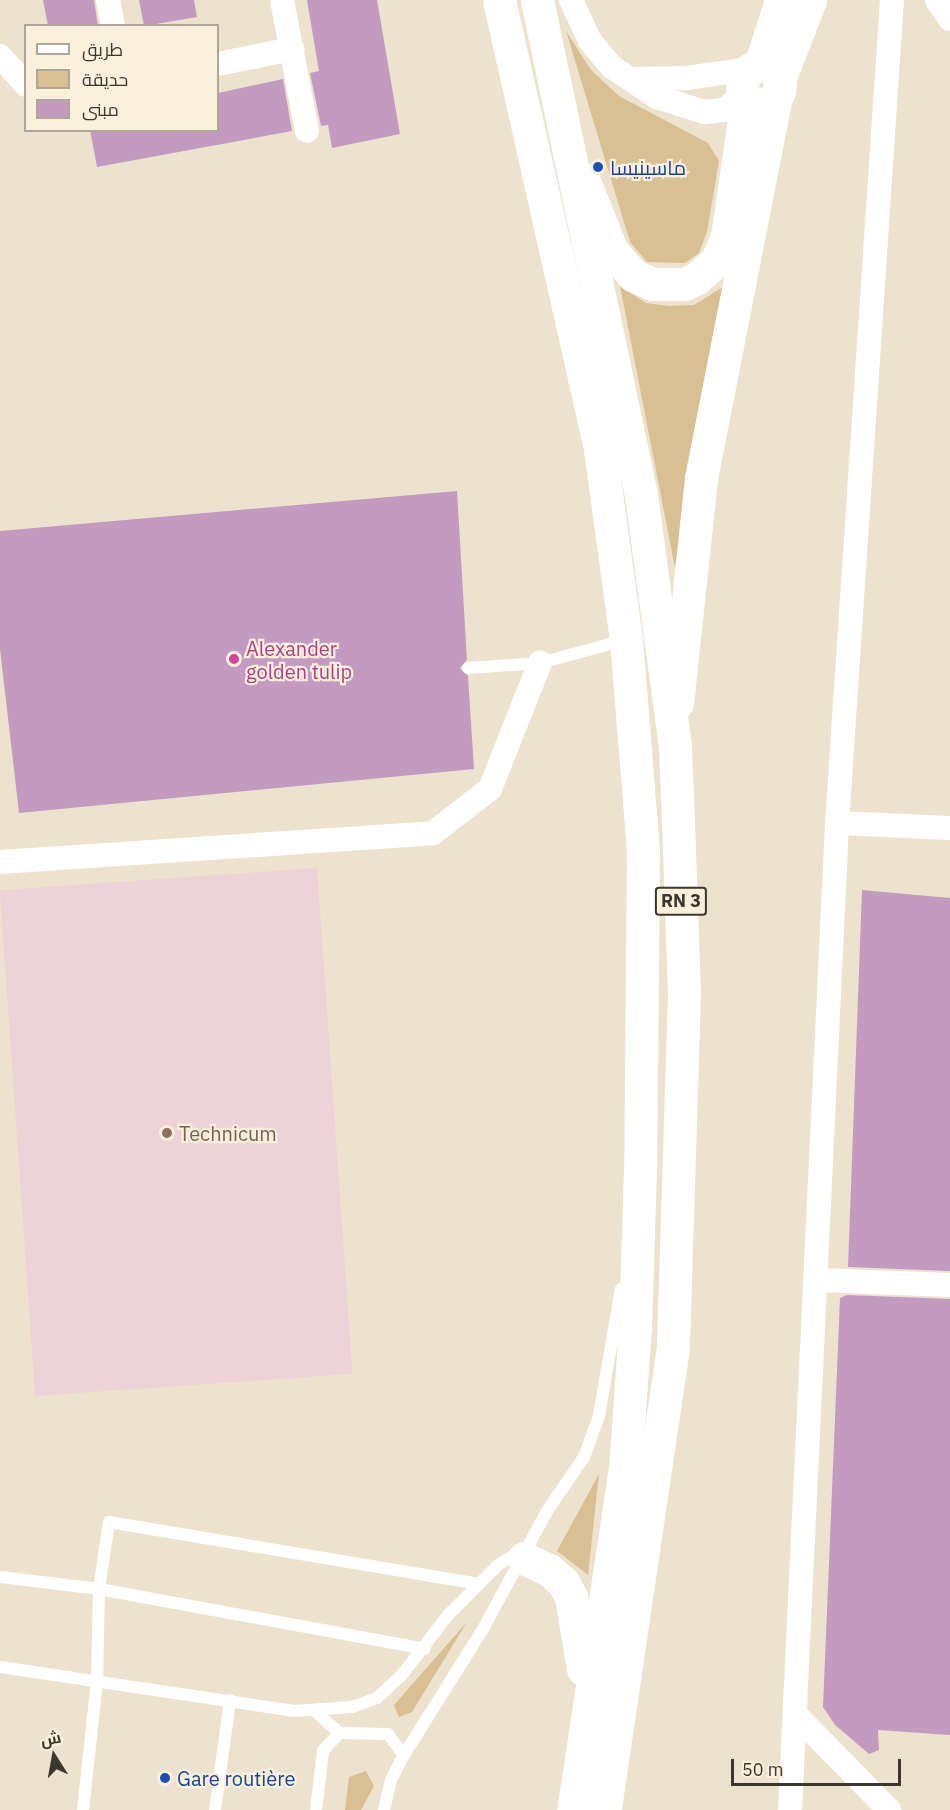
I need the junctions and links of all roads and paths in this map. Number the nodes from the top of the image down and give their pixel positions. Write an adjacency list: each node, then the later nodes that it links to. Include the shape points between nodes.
1 (108, 0): 11 (street)
2 (282, 0): 12 (street)
3 (499, 0): 20 (main road, RN 3, via 599,442)
4 (537, 0): 19 (main road, RN 3)
5 (571, 0): 15 (street, via 591,41 612,67)
6 (781, 0): 17 (main road)
7 (810, 0): 17 (main road)
8 (892, 0): 24 (street)
9 (937, 0): 10 (street)
10 (950, 19)
11 (113, 24)
12 (292, 49): 14 (street); 18 (street)
13 (0, 56): 16 (street)
14 (219, 64)
15 (632, 79): 17 (street, via 686,78); 17 (street, via 657,97 705,112 725,110)
16 (24, 83)
17 (760, 84): 19 (main road, via 727,237 707,272 684,284 652,285 622,265 612,251); 23 (main road, via 701,478 681,647)
18 (307, 131)
19 (572, 151): 23 (main road, RN 3, via 641,495)
20 (626, 639): 21 (lane); 27 (main road, RN 3, via 643,850)
21 (540, 663): 22 (lane); 26 (street, via 490,789 433,833)
22 (468, 668)
23 (675, 747): 48 (main road, RN 3, via 684,994 673,1347)
24 (837, 823): 25 (street); 28 (street)
25 (950, 828)
26 (0, 862)
27 (640, 1169): 30 (lane, via 599,1416 584,1457 547,1511); 38 (main road, RN 3, via 625,1468)
28 (818, 1280): 29 (street); 40 (street)
29 (950, 1285)
30 (524, 1558): 32 (lane, via 511,1557); 38 (main road, via 549,1570 563,1582 571,1598); 42 (lane)
31 (0, 1577): 33 (lane)
32 (478, 1584): 33 (lane, via 109,1522); 34 (lane, via 448,1615)
33 (99, 1589): 34 (lane); 36 (lane)
34 (425, 1649): 39 (lane, via 376,1698)
35 (0, 1667): 36 (lane)
36 (97, 1682): 37 (lane); 43 (lane)
37 (230, 1700): 39 (lane); 44 (lane)
38 (587, 1704): 47 (main road, RN 3)
39 (316, 1712): 41 (lane)
40 (797, 1716): 49 (street); 50 (street)
41 (339, 1733): 42 (lane, via 388,1734); 45 (lane, via 324,1752)
42 (404, 1755): 46 (lane, via 391,1780)
43 (82, 1810)
44 (215, 1810)
45 (316, 1810)
46 (384, 1810)
47 (573, 1810)
48 (605, 1810)
49 (790, 1810)
50 (889, 1810)

